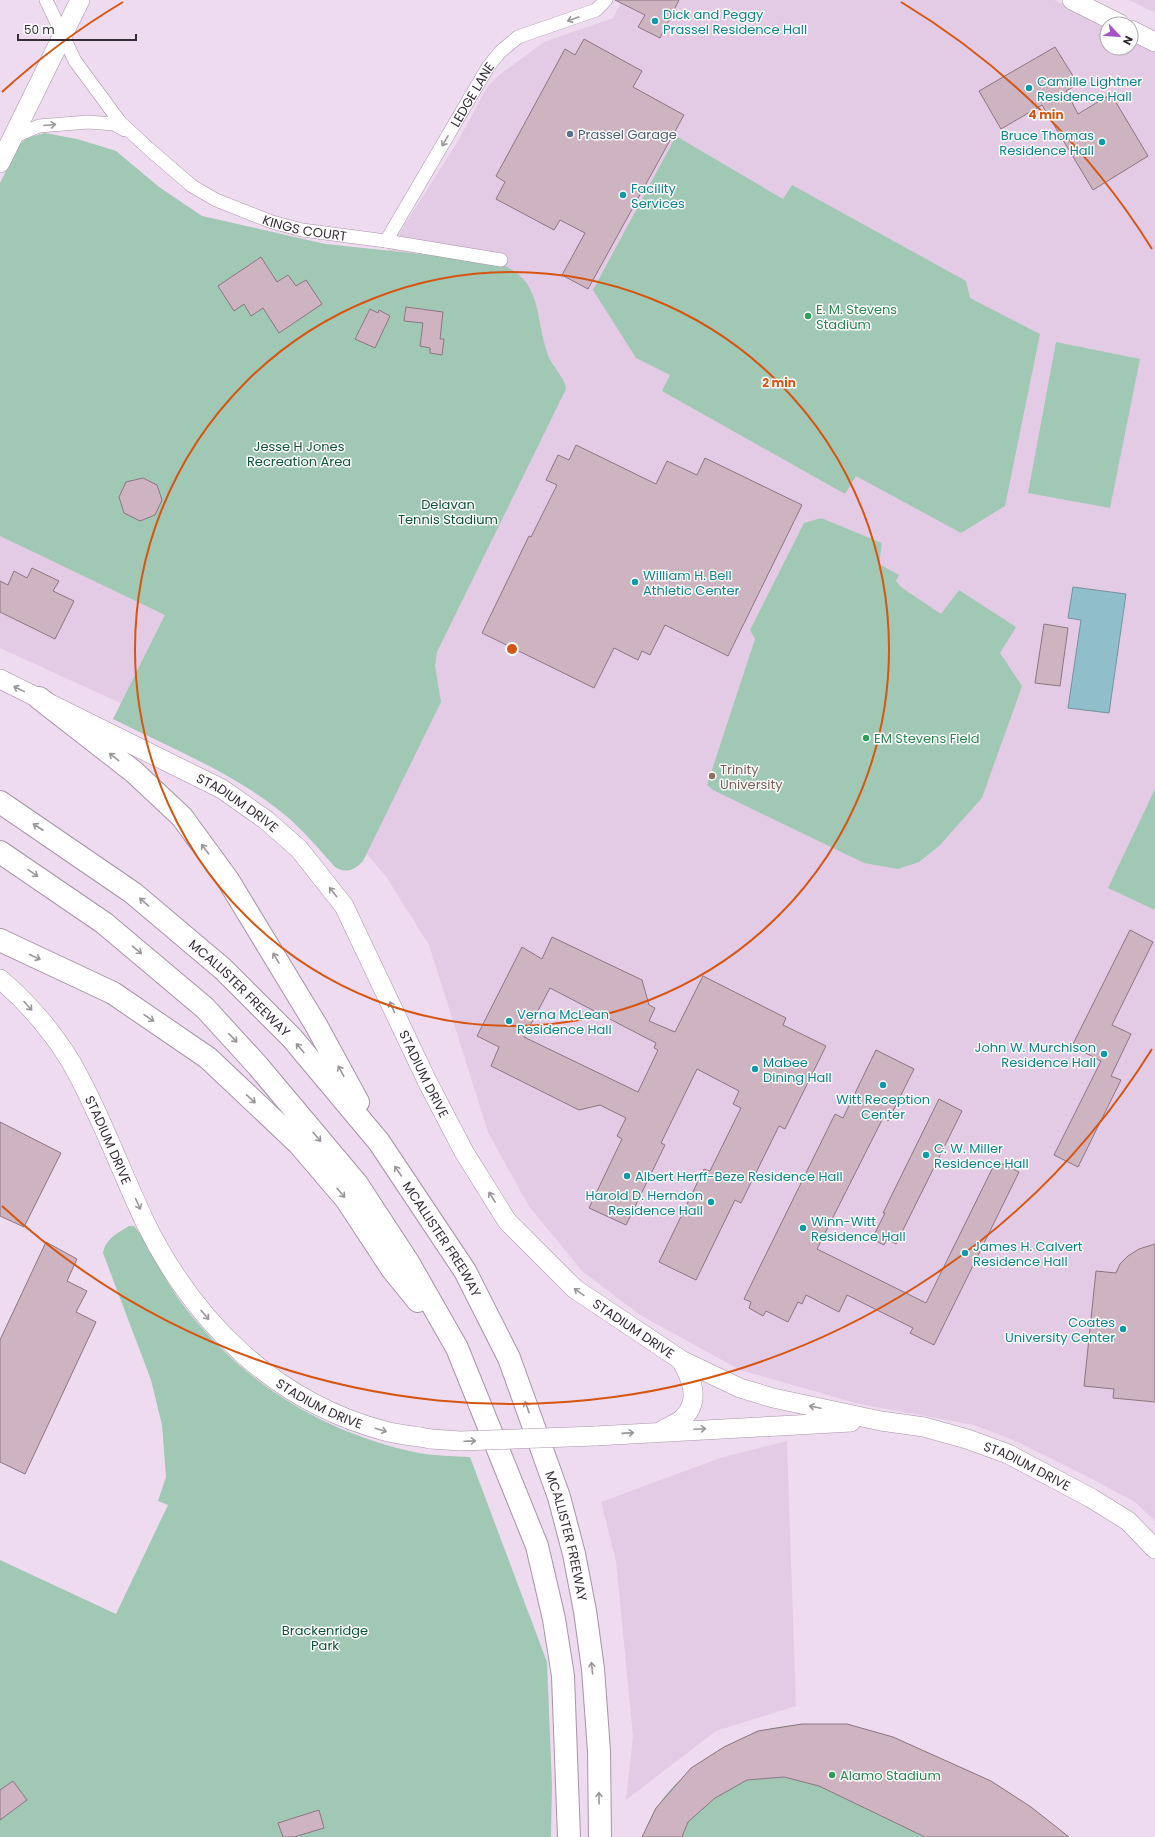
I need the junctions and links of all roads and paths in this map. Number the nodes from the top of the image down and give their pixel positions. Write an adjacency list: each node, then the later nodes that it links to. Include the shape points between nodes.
1 (46, 0): 7 (street, KINGS COURT)
2 (80, 0): 7 (main road)
3 (606, 0): 12 (street, LEDGE LANE, one-way to 12, via 596,10 518,37 500,52 488,67)
4 (1072, 0): 5 (main road)
5 (1104, 16)
6 (1139, 34): 8 (main road)
7 (64, 35): 9 (street, KINGS COURT, via 75,61 120,122); 10 (main road)
8 (1155, 42)
9 (134, 135): 10 (street, KINGS COURT, one-way to 9, via 39,126 88,122 114,124); 12 (street, KINGS COURT, via 192,186 216,200 272,222 302,230)
10 (13, 136): 11 (main road)
11 (0, 163)
12 (386, 241): 13 (street, KINGS COURT)
13 (501, 260)
14 (0, 679): 15 (main road, STADIUM DRIVE, one-way to 14)
15 (39, 698): 20 (highway, one-way to 15, via 304,1005 228,880 182,818 134,772); 22 (main road, STADIUM DRIVE, one-way to 15, via 575,1289 507,1221 464,1152 428,1084 344,906 299,849 266,820 222,789)
16 (0, 802): 20 (highway, MCALLISTER FREEWAY, one-way to 16, via 292,1038 223,969 133,892)
17 (0, 852): 21 (highway, one-way to 21, via 104,923 216,1020 357,1184 408,1262)
18 (0, 940): 21 (highway, one-way to 21, via 113,993 208,1058 299,1144 346,1199 392,1269)
19 (0, 979): 24 (main road, STADIUM DRIVE, one-way to 24, bridge, via 52,1034 70,1061 89,1096 145,1222 169,1265 220,1333 281,1385 324,1408 386,1431 431,1439 460,1441)
20 (379, 1142): 27 (highway, MCALLISTER FREEWAY, one-way to 20, via 593,1669 574,1554 559,1497 509,1358 465,1271)
21 (457, 1348): 26 (highway, via 539,1553 554,1619 563,1676)
22 (682, 1360): 23 (main road, STADIUM DRIVE, one-way to 22, via 773,1398 740,1388); 24 (main road, via 691,1379 694,1393 692,1404 684,1417)
23 (881, 1421): 24 (main road, STADIUM DRIVE, one-way to 23); 25 (main road, STADIUM DRIVE, via 924,1427 1008,1454 1091,1498 1128,1521)
24 (661, 1431)
25 (1155, 1549)
26 (568, 1837)
27 (600, 1837)

